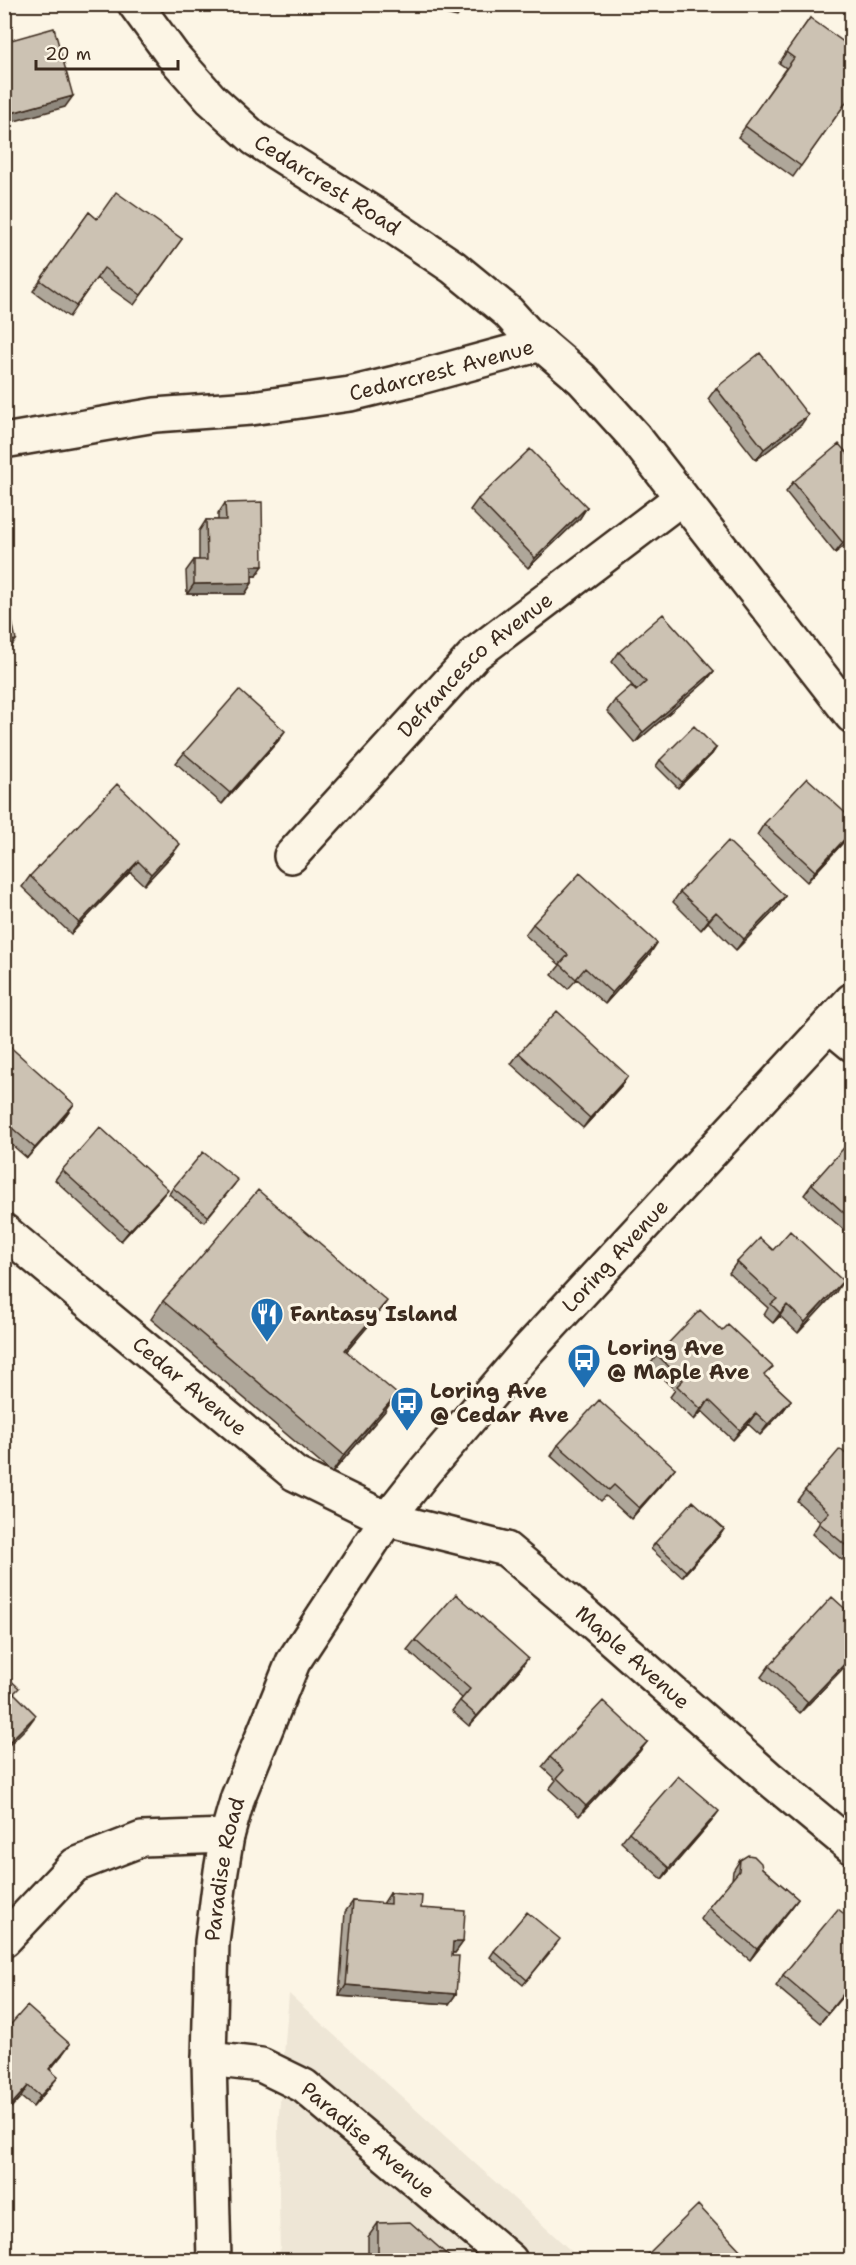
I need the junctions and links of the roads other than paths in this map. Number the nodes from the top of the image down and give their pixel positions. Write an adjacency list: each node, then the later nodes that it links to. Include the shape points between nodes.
1 (135, 4): 2 (main road, Cedarcrest Road, via 173,57 255,139 453,267)
2 (541, 344): 3 (main road, Cedarcrest Avenue, via 350,394 251,408 155,415); 4 (main road, Cedarcrest Avenue, via 582,379 626,427)
3 (4, 441)
4 (681, 498): 5 (main road, Cedarcrest Avenue); 6 (main road, Defrancesco Avenue, via 475,654)
5 (852, 716)
6 (291, 856)
7 (852, 1000): 8 (main road, Loring Avenue)
8 (841, 1035): 10 (main road, Loring Avenue, via 528,1350)
9 (4, 1231): 10 (main road, Cedar Avenue, via 294,1474)
10 (387, 1519): 11 (main road, Paradise Road, via 293,1662 238,1797); 12 (main road, Maple Avenue, via 506,1549)
11 (227, 1836): 13 (main road, via 142,1839 75,1865); 14 (main road, Paradise Road, via 212,1942)
12 (852, 1847)
13 (4, 1940)
14 (209, 2059): 15 (main road, Paradise Road); 16 (main road, Paradise Avenue, via 261,2065 304,2086)
15 (214, 2260)
16 (510, 2260)

